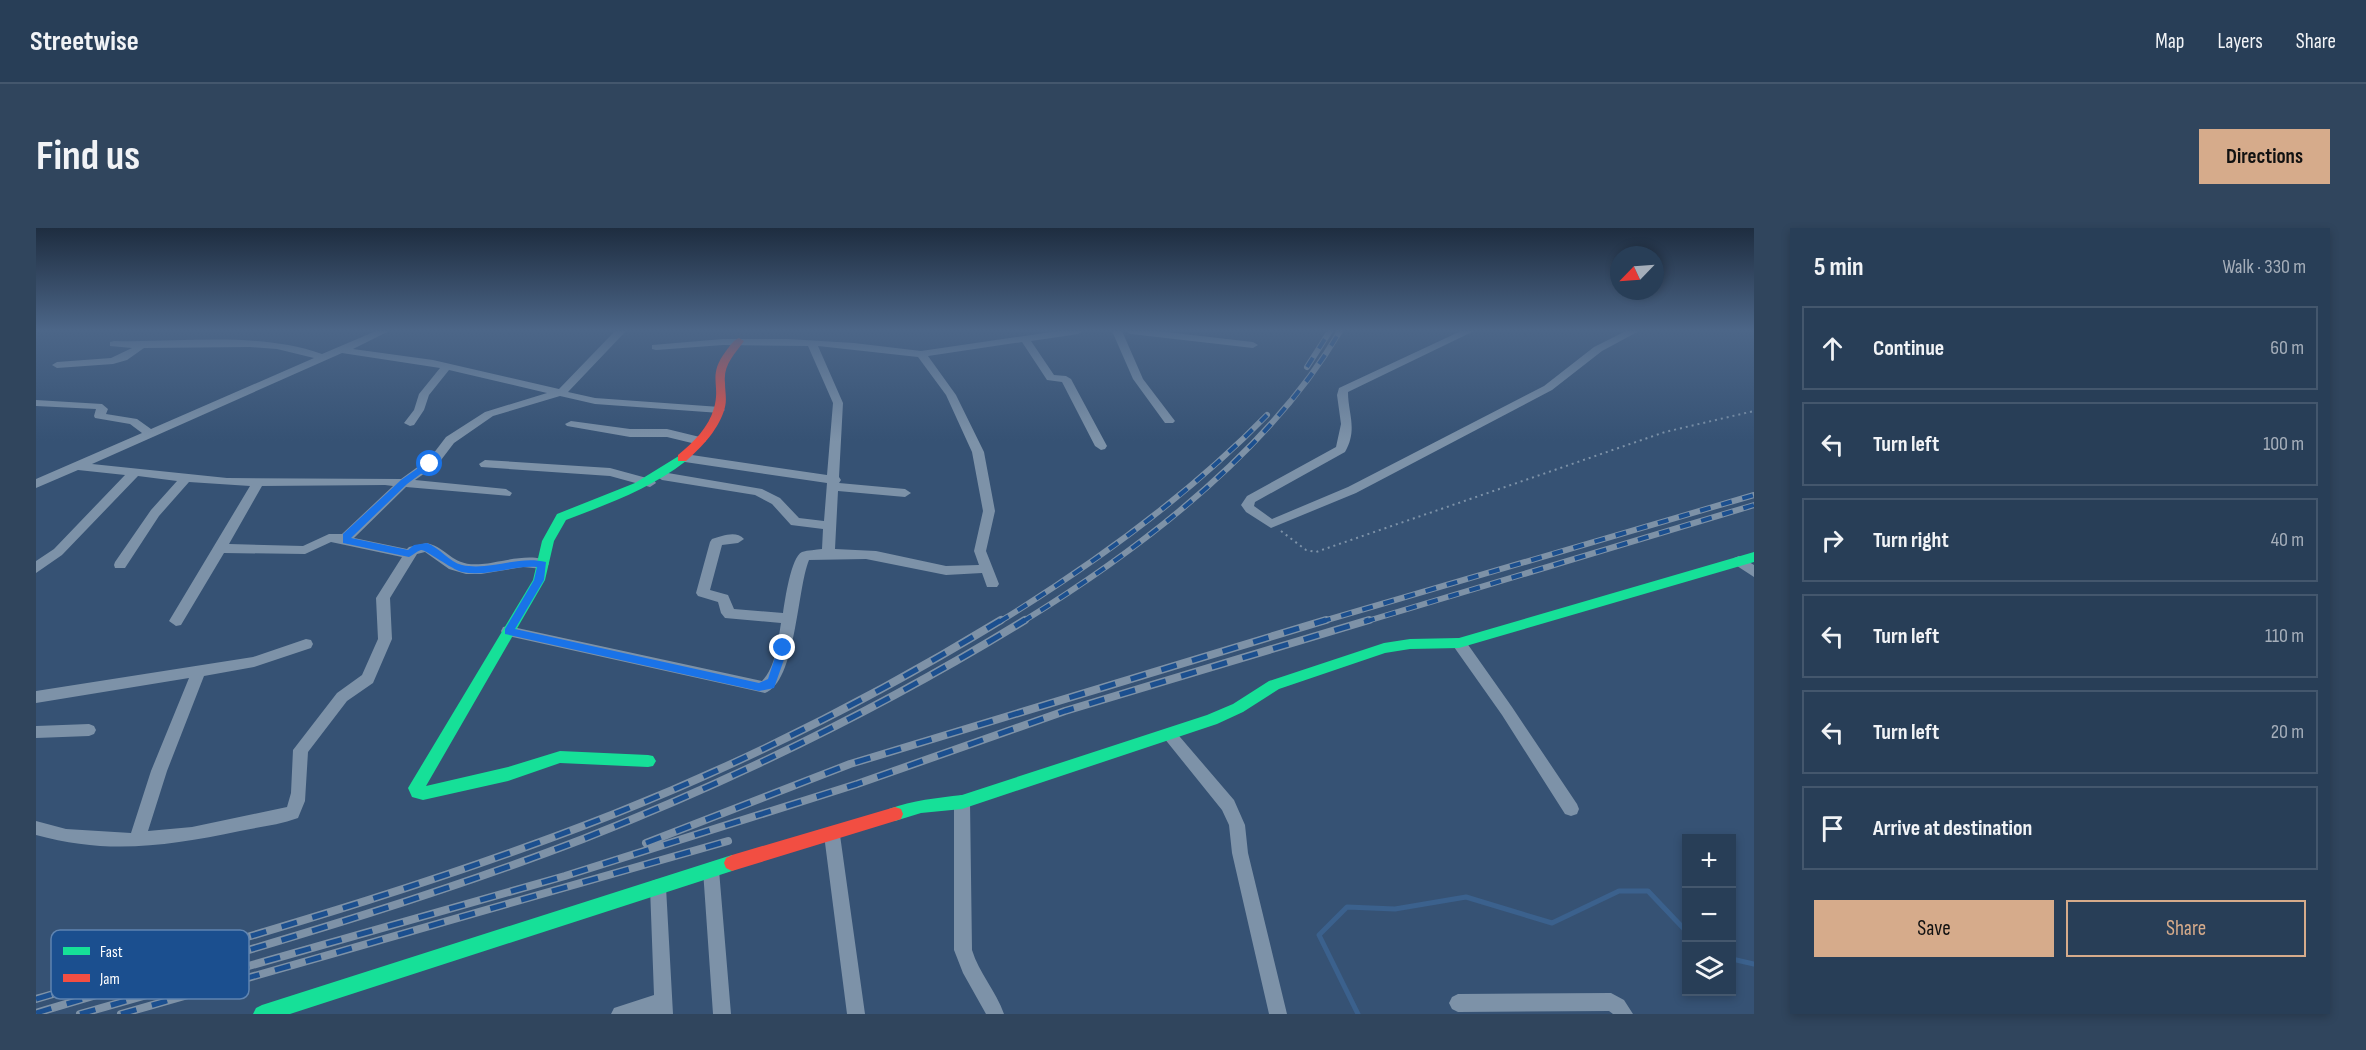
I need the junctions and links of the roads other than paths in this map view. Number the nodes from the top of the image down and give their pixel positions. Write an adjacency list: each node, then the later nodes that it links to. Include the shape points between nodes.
1 (301, 368): 18 (street)
2 (446, 368): 16 (street, via 424,394)
3 (454, 368): 12 (street)
4 (586, 368): 12 (street)
5 (720, 368): 14 (street)
6 (823, 368): 30 (street, via 838,403)
7 (931, 368): 44 (street, via 951,395 978,452 989,512 980,551)
8 (1044, 368): 20 (street, via 1051,378 1066,379)
9 (1133, 368): 15 (street)
10 (1391, 368): 11 (street, via 1343,390 1347,413 1341,449 1248,502 1250,509 1271,524 1363,485 1548,388)
11 (1575, 368)
12 (562, 392): 14 (street, via 595,401); 28 (street, via 489,414 450,440 434,461)
13 (36, 404): 18 (street, via 98,406 103,409 99,416 133,421)
14 (720, 410): 19 (street)
15 (1169, 421)
16 (410, 423)
17 (570, 424): 19 (street, via 630,433 667,433)
18 (150, 434): 23 (street)
19 (700, 441): 21 (street)
20 (1101, 446)
21 (685, 458): 26 (street); 30 (street)
22 (485, 464): 26 (street)
23 (77, 466): 24 (street); 29 (street)
24 (135, 472): 25 (street); 43 (street, via 58,552)
25 (186, 478): 27 (street); 42 (street, via 155,513)
26 (656, 479): 33 (street, via 758,492 776,501 795,522); 41 (street, via 561,517 548,541)
27 (259, 482): 28 (street); 36 (street)
28 (404, 482): 31 (street); 34 (street)
29 (36, 484)
30 (834, 484): 32 (street); 33 (street)
31 (506, 494)
32 (904, 494)
33 (831, 526): 38 (street)
34 (345, 539): 36 (street, via 333,537 305,550); 37 (street)
35 (738, 539): 47 (street, via 716,542 703,593 726,600 730,614)
36 (218, 548): 48 (street, via 209,570)
37 (409, 554): 41 (street, via 417,547 427,546 453,566 474,570 509,563); 62 (street, via 382,598 385,639 368,679 342,697 301,750 295,810 209,831)
38 (828, 554): 44 (street, via 879,556 933,570); 47 (street, via 802,558)
39 (1754, 557): 40 (street)
40 (1739, 561): 45 (street); 50 (street)
41 (543, 564): 49 (street, via 539,580)
42 (120, 565)
43 (36, 568)
44 (986, 568): 46 (street)
45 (1754, 572)
46 (993, 584)
47 (789, 618): 49 (street, via 773,680 765,687)
48 (176, 621)
49 (508, 631): 57 (street, via 418,781 418,792 514,772 560,757)
50 (1460, 643): 56 (street, via 1384,648 1274,685 1226,714); 59 (street)
51 (306, 644): 52 (street, via 254,662)
52 (199, 672): 53 (street); 62 (street, via 164,758)
53 (36, 698)
54 (89, 730): 55 (street)
55 (36, 732)
56 (1169, 734): 58 (street); 72 (street, via 1234,816)
57 (648, 761)
58 (962, 802): 61 (street, via 921,806); 71 (street, via 965,963 987,994)
59 (1571, 809)
60 (36, 828): 62 (street, via 103,841)
61 (832, 835): 63 (street); 70 (street)
62 (137, 840)
63 (711, 870): 64 (street); 69 (street)
64 (658, 887): 66 (street); 67 (street)
65 (1458, 1003): 73 (street, via 1611,1002)
66 (663, 1008): 68 (street)
67 (262, 1014)
68 (620, 1014)
69 (722, 1014)
70 (856, 1014)
71 (995, 1014)
72 (1278, 1014)
73 (1624, 1014)

